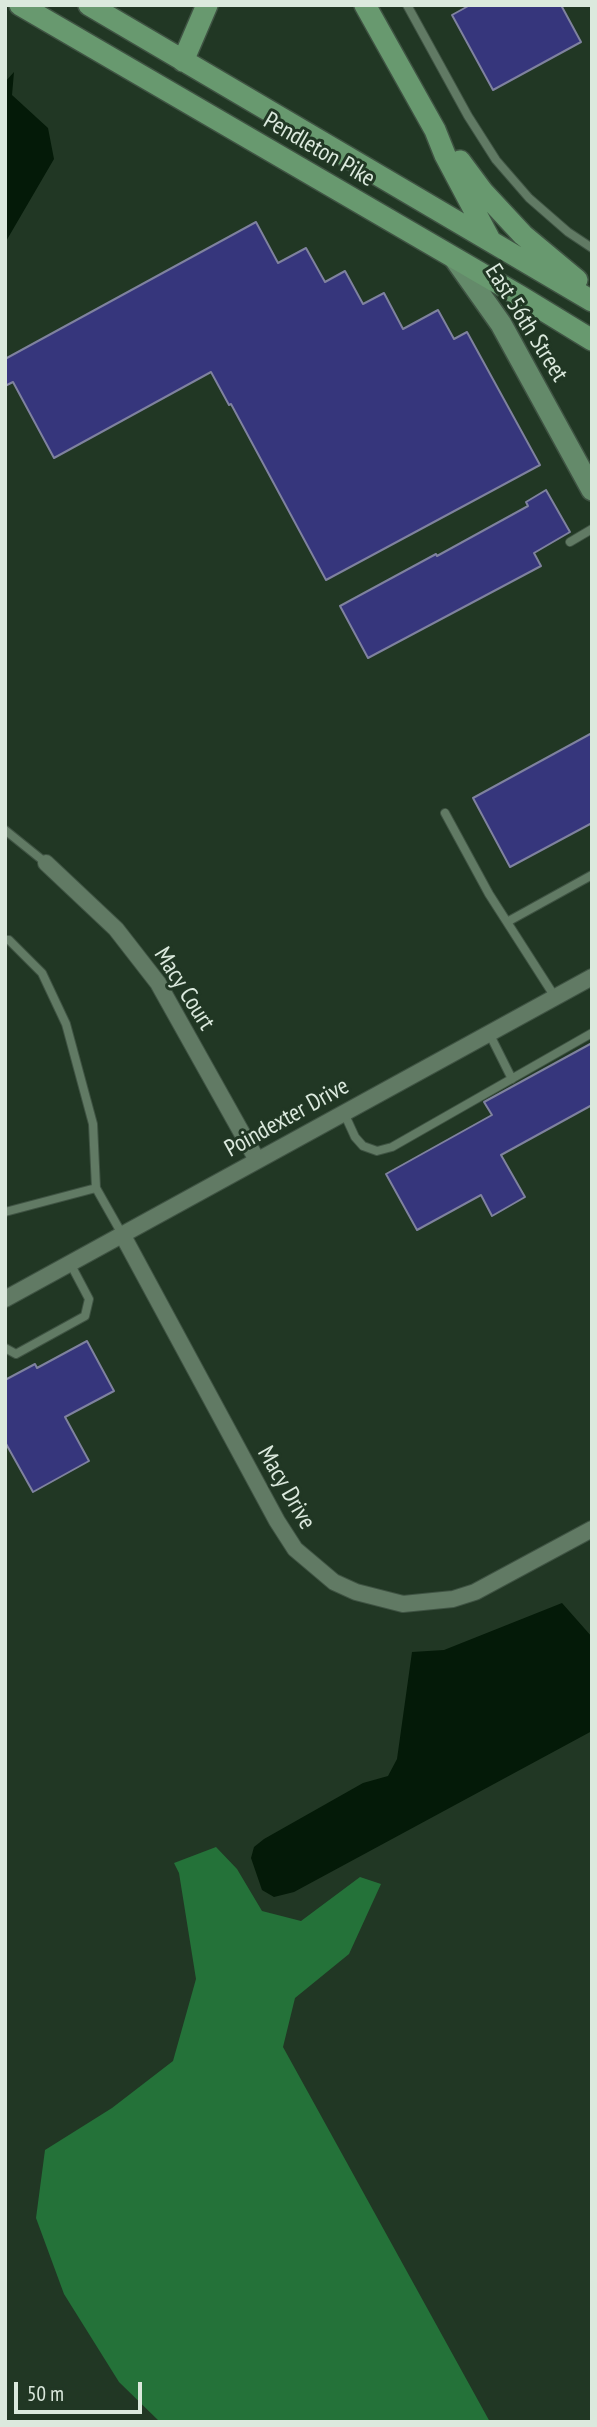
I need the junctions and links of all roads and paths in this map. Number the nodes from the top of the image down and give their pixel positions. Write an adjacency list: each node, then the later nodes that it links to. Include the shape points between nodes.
1 (20, 5): 10 (main road, Pendleton Pike)
2 (89, 5): 6 (main road, Pendleton Pike)
3 (208, 5): 6 (main road)
4 (365, 5): 7 (main road, East 56th Street)
5 (407, 5): 9 (lane, via 496,160 529,198)
6 (183, 61): 8 (main road, Pendleton Pike)
7 (435, 130): 8 (main road, East 56th Street); 11 (main road, via 498,210)
8 (491, 242): 12 (main road, Pendleton Pike)
9 (592, 248)
10 (455, 259): 13 (main road, Pendleton Pike); 14 (main road, East 56th Street, via 501,324)
11 (592, 293)
12 (592, 301)
13 (592, 340)
14 (592, 490)
15 (592, 529): 16 (lane)
16 (570, 542)
17 (445, 813): 21 (lane)
18 (5, 830): 19 (lane)
19 (46, 863): 29 (street, Macy Court, via 116,929 158,983)
20 (592, 876): 21 (lane)
21 (507, 922): 24 (lane)
22 (5, 940): 30 (lane, via 42,973 66,1024 93,1124)
23 (592, 977): 24 (street, Poindexter Drive)
24 (555, 998): 26 (street, Poindexter Drive)
25 (592, 1033): 27 (lane)
26 (489, 1034): 27 (lane); 28 (street, Poindexter Drive)
27 (512, 1079): 28 (lane, via 392,1147 377,1151 362,1146)
28 (344, 1112): 29 (street, Poindexter Drive)
29 (257, 1160): 32 (street, Poindexter Drive)
30 (96, 1188): 31 (lane); 32 (lane)
31 (5, 1212)
32 (122, 1234): 33 (street, Poindexter Drive); 36 (street, Macy Drive, via 277,1521 295,1549 334,1582 403,1604 453,1599 475,1592)
33 (70, 1263): 34 (street, Poindexter Drive); 35 (lane, via 89,1299 85,1316 16,1354)
34 (5, 1298)
35 (5, 1348)
36 (592, 1529)

